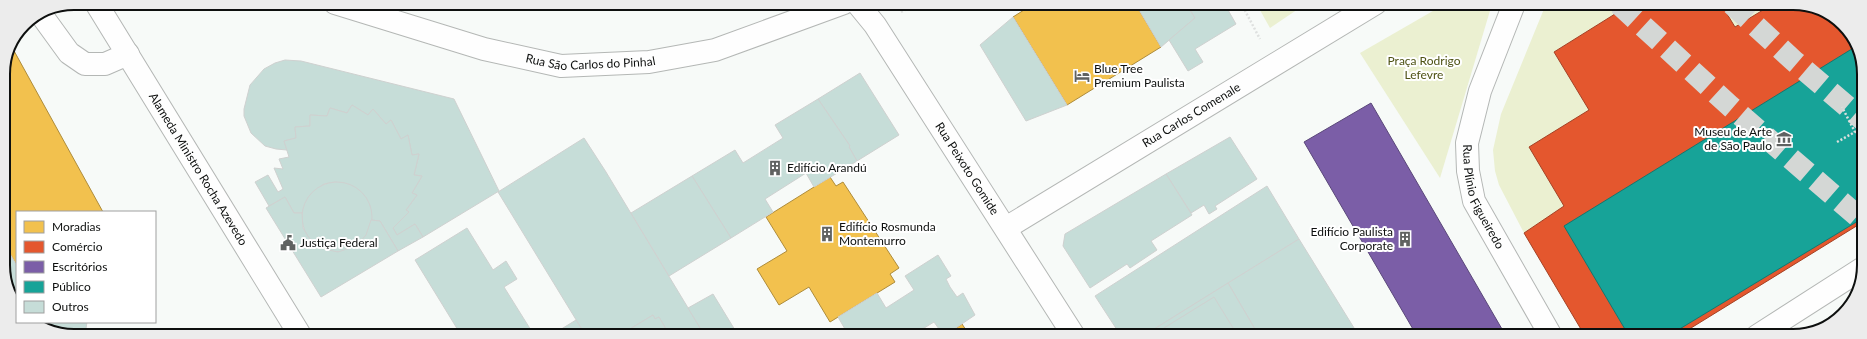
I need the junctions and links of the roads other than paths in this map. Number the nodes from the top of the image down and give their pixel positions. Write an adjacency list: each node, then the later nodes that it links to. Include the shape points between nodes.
1 (100, 10): 8 (street, Alameda Ministro Rocha Azevedo)
2 (358, 10): 3 (street, Rua São Carlos do Pinhal, via 484,49 561,66 649,62 714,50)
3 (825, 10)
4 (863, 10): 9 (street, Rua Peixoto Gomide, via 875,25)
5 (1366, 10): 9 (street, Rua Carlos Comenale)
6 (1512, 10): 13 (street, Rua Plínio Figueiredo, via 1480,91 1466,143 1468,171 1474,201)
7 (44, 18): 8 (street, via 70,53 85,64 105,64)
8 (128, 54): 11 (street, Alameda Ministro Rocha Azevedo)
9 (1006, 228): 12 (street, Rua Peixoto Gomide)
10 (1856, 272): 14 (street)
11 (296, 329)
12 (1070, 329)
13 (1547, 329)
14 (1768, 329)

